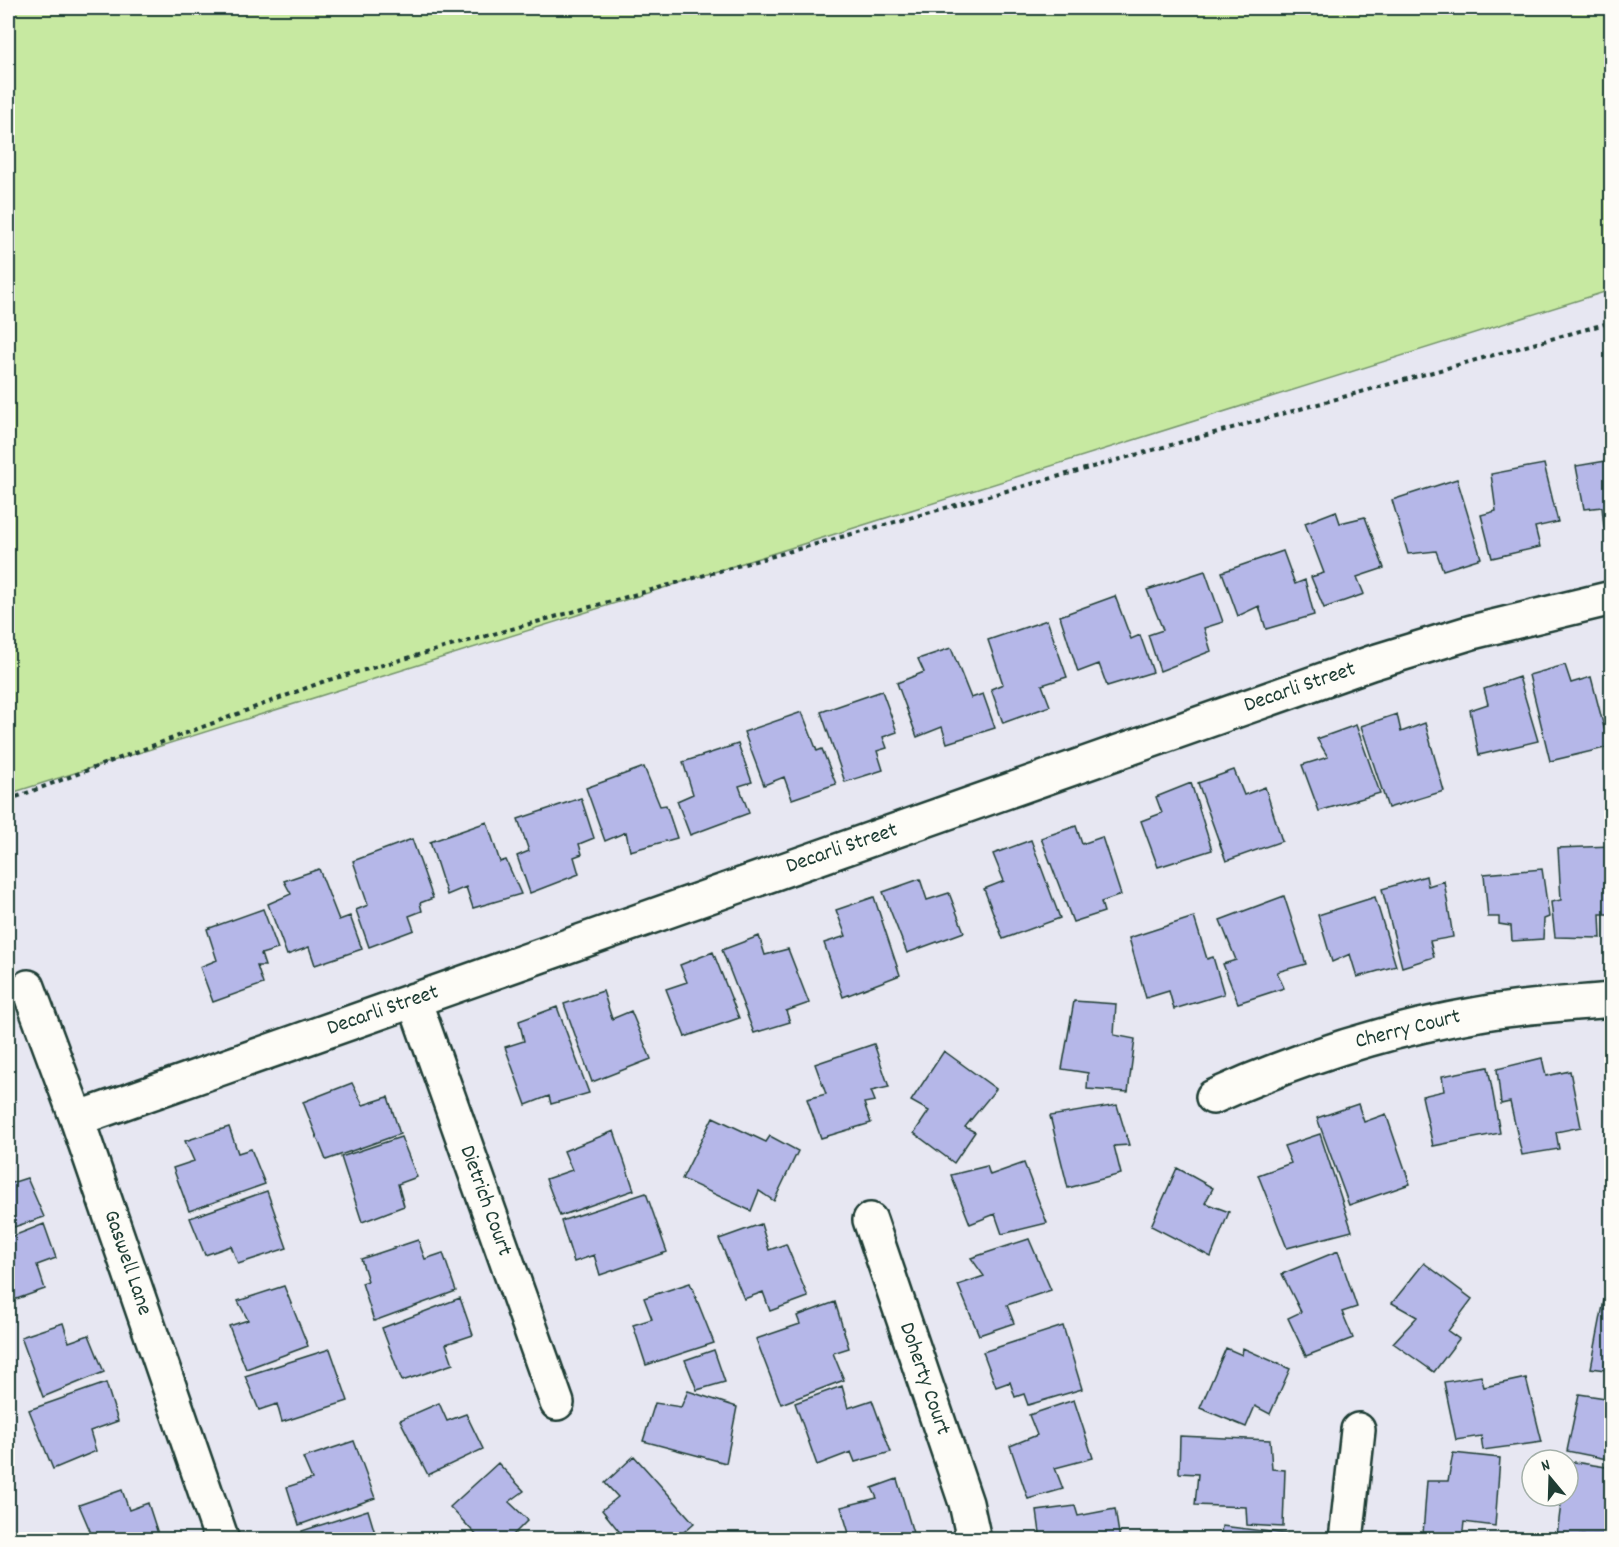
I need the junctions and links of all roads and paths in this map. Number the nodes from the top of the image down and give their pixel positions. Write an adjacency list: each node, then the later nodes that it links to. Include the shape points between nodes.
1 (1611, 322): 3 (path, via 325,681)
2 (1611, 598): 5 (street, Decarli Street, via 1472,632 1371,663)
3 (8, 800)
4 (28, 987): 8 (street, Gaswell Lane)
5 (414, 1000): 8 (street, Decarli Street); 10 (street, Dietrich Court)
6 (1611, 1000): 7 (street, Cherry Court, via 1481,1013 1398,1030 1325,1052)
7 (1213, 1097)
8 (78, 1119): 12 (street, Gaswell Lane)
9 (870, 1220): 13 (street, Doherty Court, via 966,1503)
10 (556, 1403)
11 (1358, 1430): 14 (street)
12 (222, 1539)
13 (974, 1539)
14 (1346, 1539)

